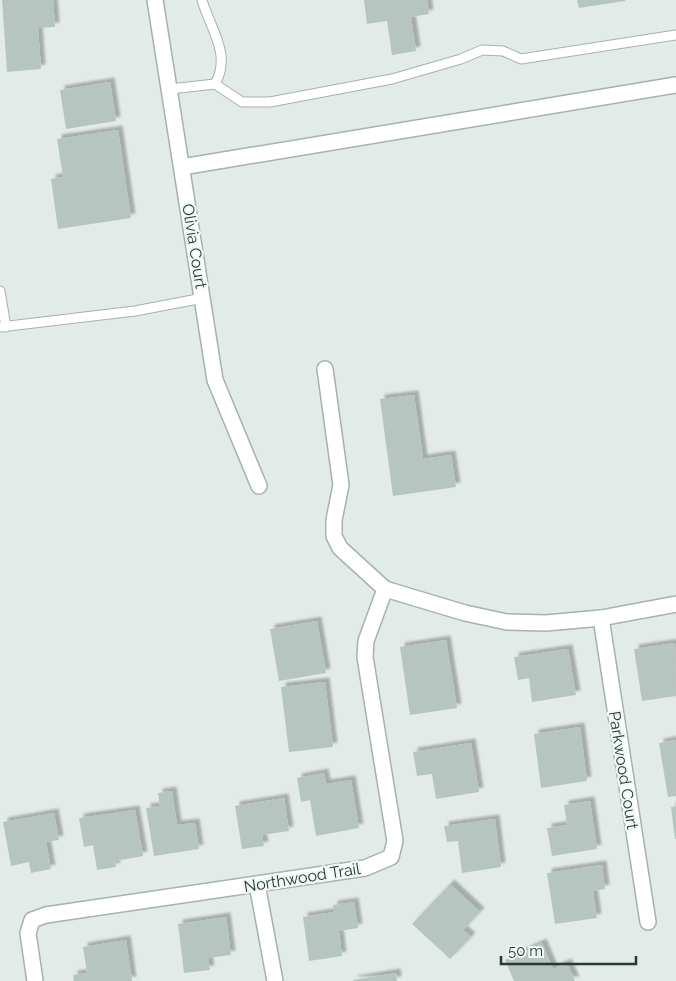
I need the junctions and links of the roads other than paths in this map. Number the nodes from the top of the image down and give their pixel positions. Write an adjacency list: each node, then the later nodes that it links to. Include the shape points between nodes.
1 (155, 0): 6 (street, Olivia Court)
2 (202, 0): 4 (lane, via 218,38 223,67)
3 (676, 35): 4 (lane, via 521,59 503,52 482,50 392,79 270,102 242,102)
4 (215, 84): 6 (lane)
5 (676, 84): 7 (street)
6 (170, 88): 7 (street, Olivia Court)
7 (182, 167): 9 (street, Olivia Court)
8 (0, 290): 10 (lane)
9 (203, 298): 10 (lane, via 135,311); 12 (street, Olivia Court, via 215,380)
10 (3, 327)
11 (325, 369): 13 (street, via 340,484 334,536 340,548)
12 (259, 486)
13 (385, 588): 15 (street, via 465,613 507,622 546,623); 16 (street, Northwood Trail, via 366,642 365,657 396,841 391,857 365,868)
14 (676, 604): 15 (street)
15 (601, 618): 17 (street, Parkwood Court)
16 (257, 884): 18 (street, Northwood Trail, via 46,915 32,920 28,933); 19 (street)
17 (648, 922)
18 (35, 981)
19 (275, 981)

